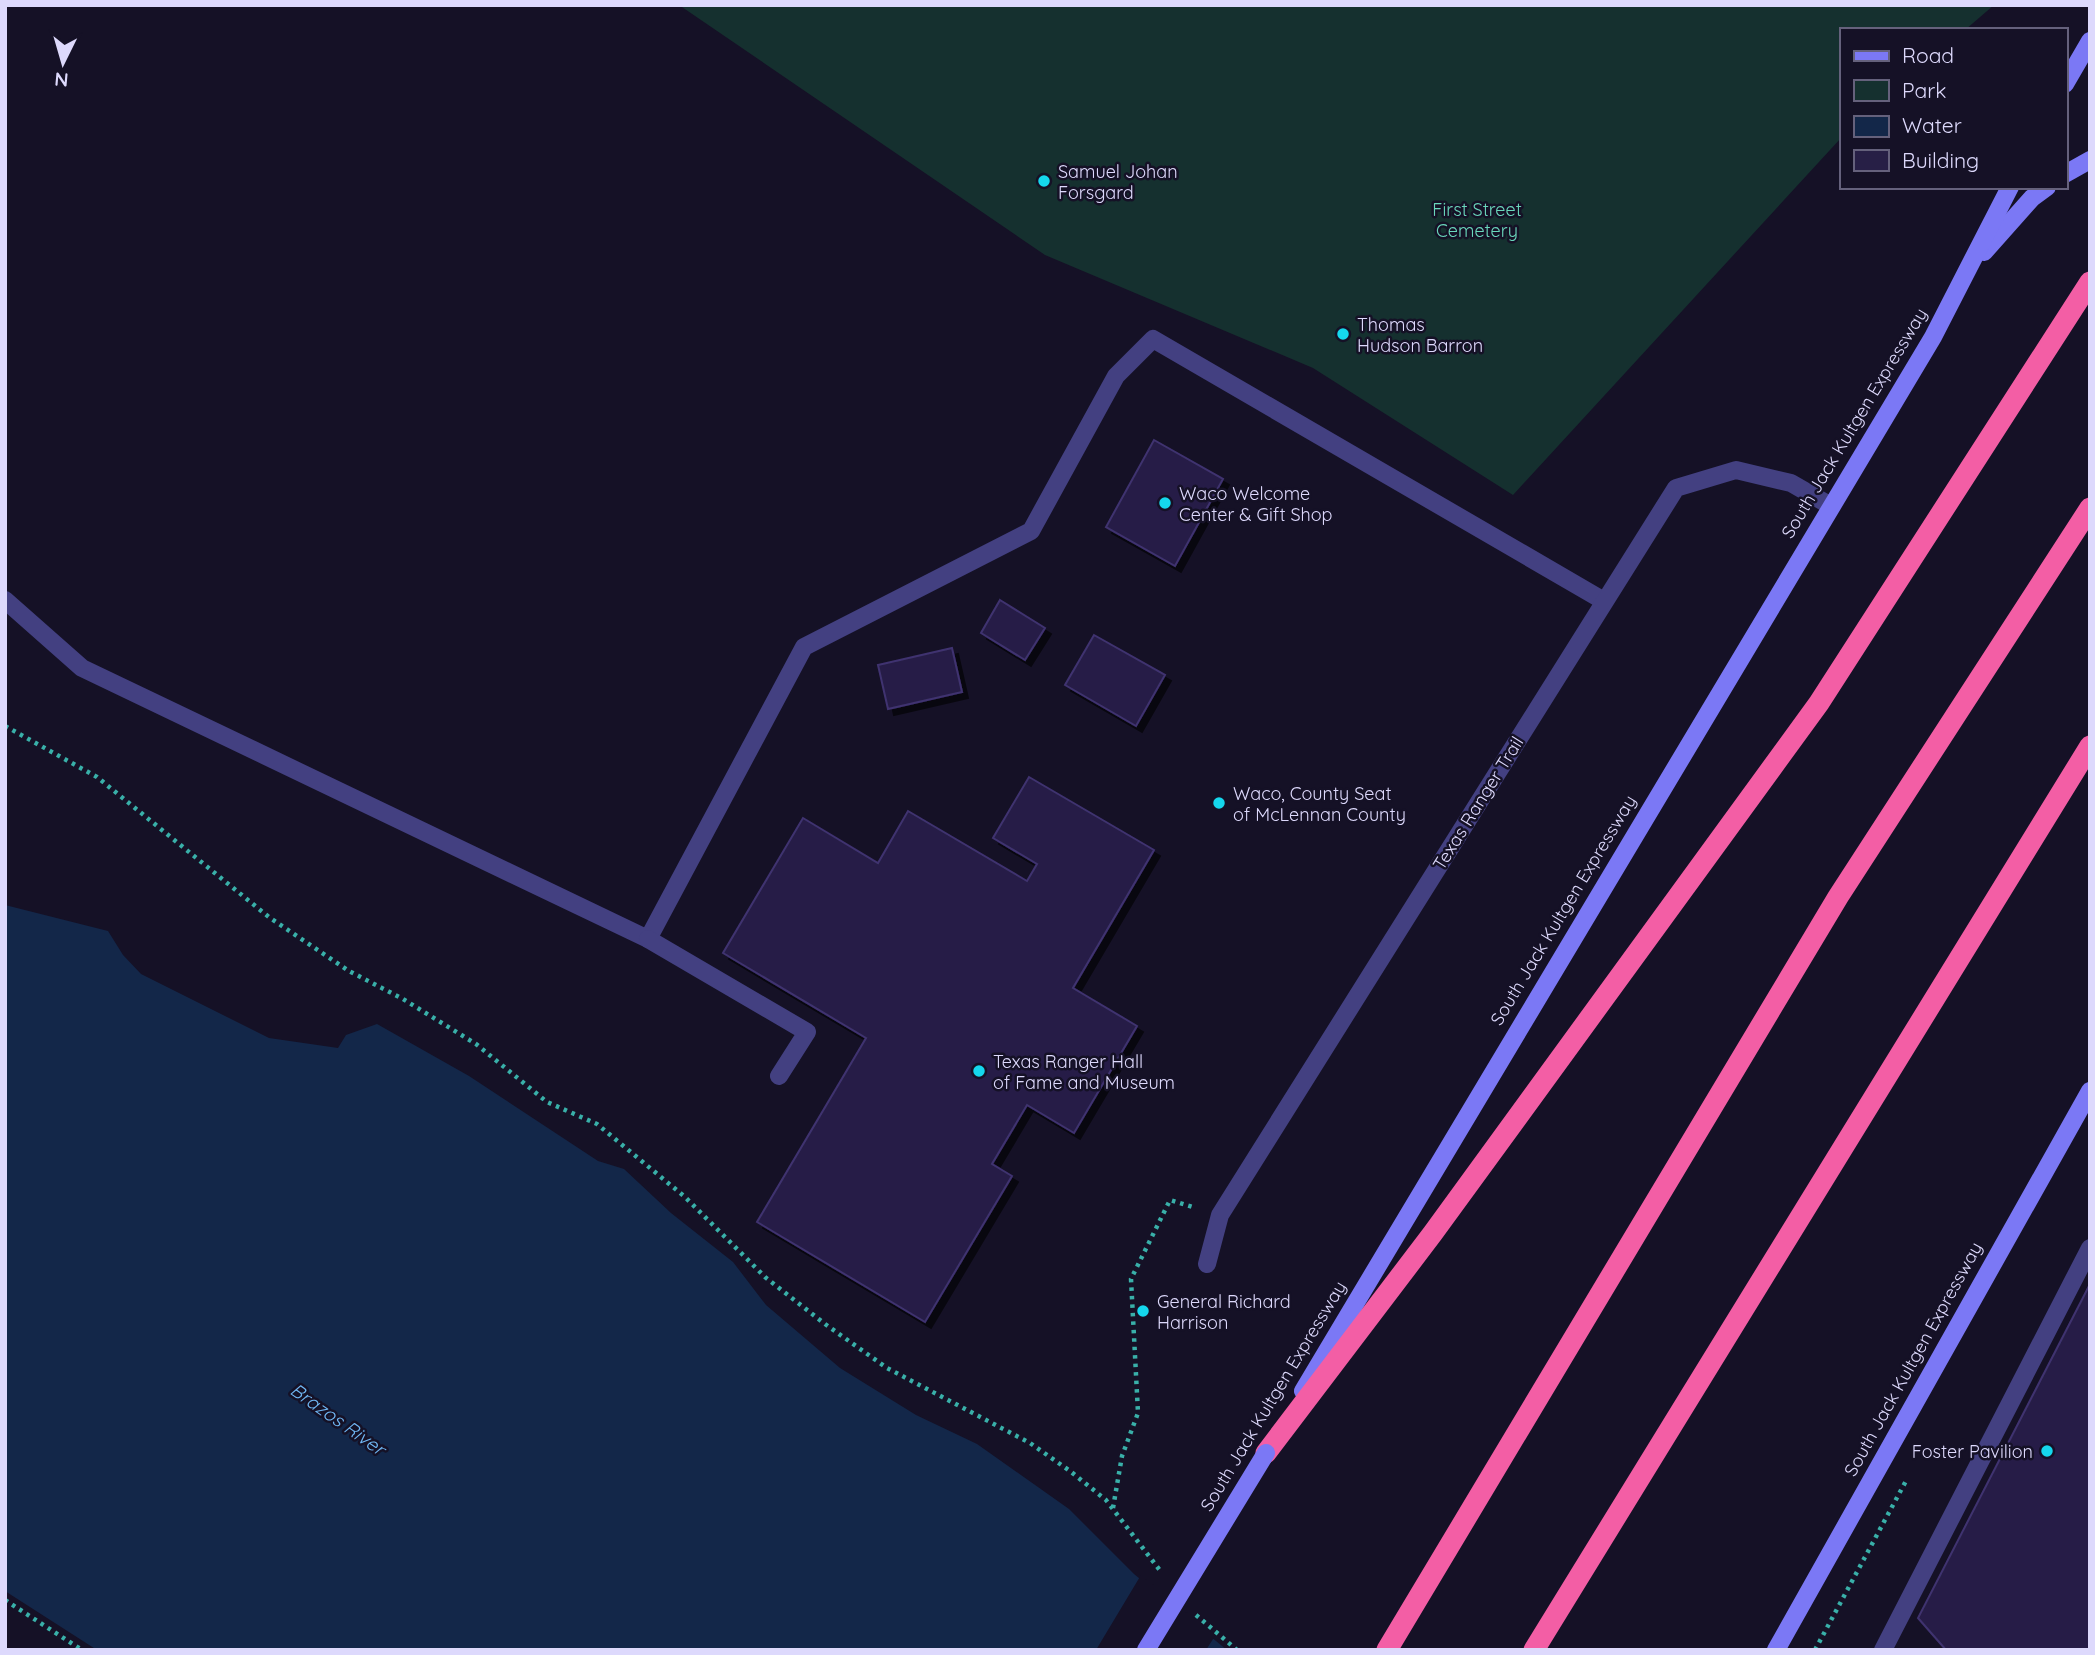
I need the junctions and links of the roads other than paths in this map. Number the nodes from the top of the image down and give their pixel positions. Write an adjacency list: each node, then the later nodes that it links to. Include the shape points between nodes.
1 (2090, 40): 2 (main road)
2 (2067, 80)
3 (2090, 160): 4 (main road)
4 (2067, 173)
5 (2009, 189): 7 (main road, South Jack Kultgen Expressway)
6 (2044, 189): 7 (main road)
7 (1965, 274): 9 (main road, South Jack Kultgen Expressway, via 1933,337)
8 (2090, 282): 19 (highway, via 1819,703 1441,1222)
9 (1831, 506): 12 (street, Texas Ranger Trail, via 1791,483 1736,470 1676,488); 19 (main road, South Jack Kultgen Expressway)
10 (2090, 508): 21 (highway, via 1838,897)
11 (5, 600): 14 (street, via 82,668)
12 (1604, 601): 14 (street, via 1153,339 1116,376 1031,531 804,647); 18 (street, Texas Ranger Trail, via 1220,1215)
13 (2090, 746): 22 (highway)
14 (648, 939): 15 (street, via 807,1032)
15 (779, 1076)
16 (2090, 1091): 23 (main road, South Jack Kultgen Expressway)
17 (2090, 1248): 24 (street)
18 (1207, 1264)
19 (1266, 1452): 20 (main road, South Jack Kultgen Expressway, bridge)
20 (1146, 1650)
21 (1387, 1650)
22 (1534, 1650)
23 (1776, 1650)
24 (1883, 1650)

